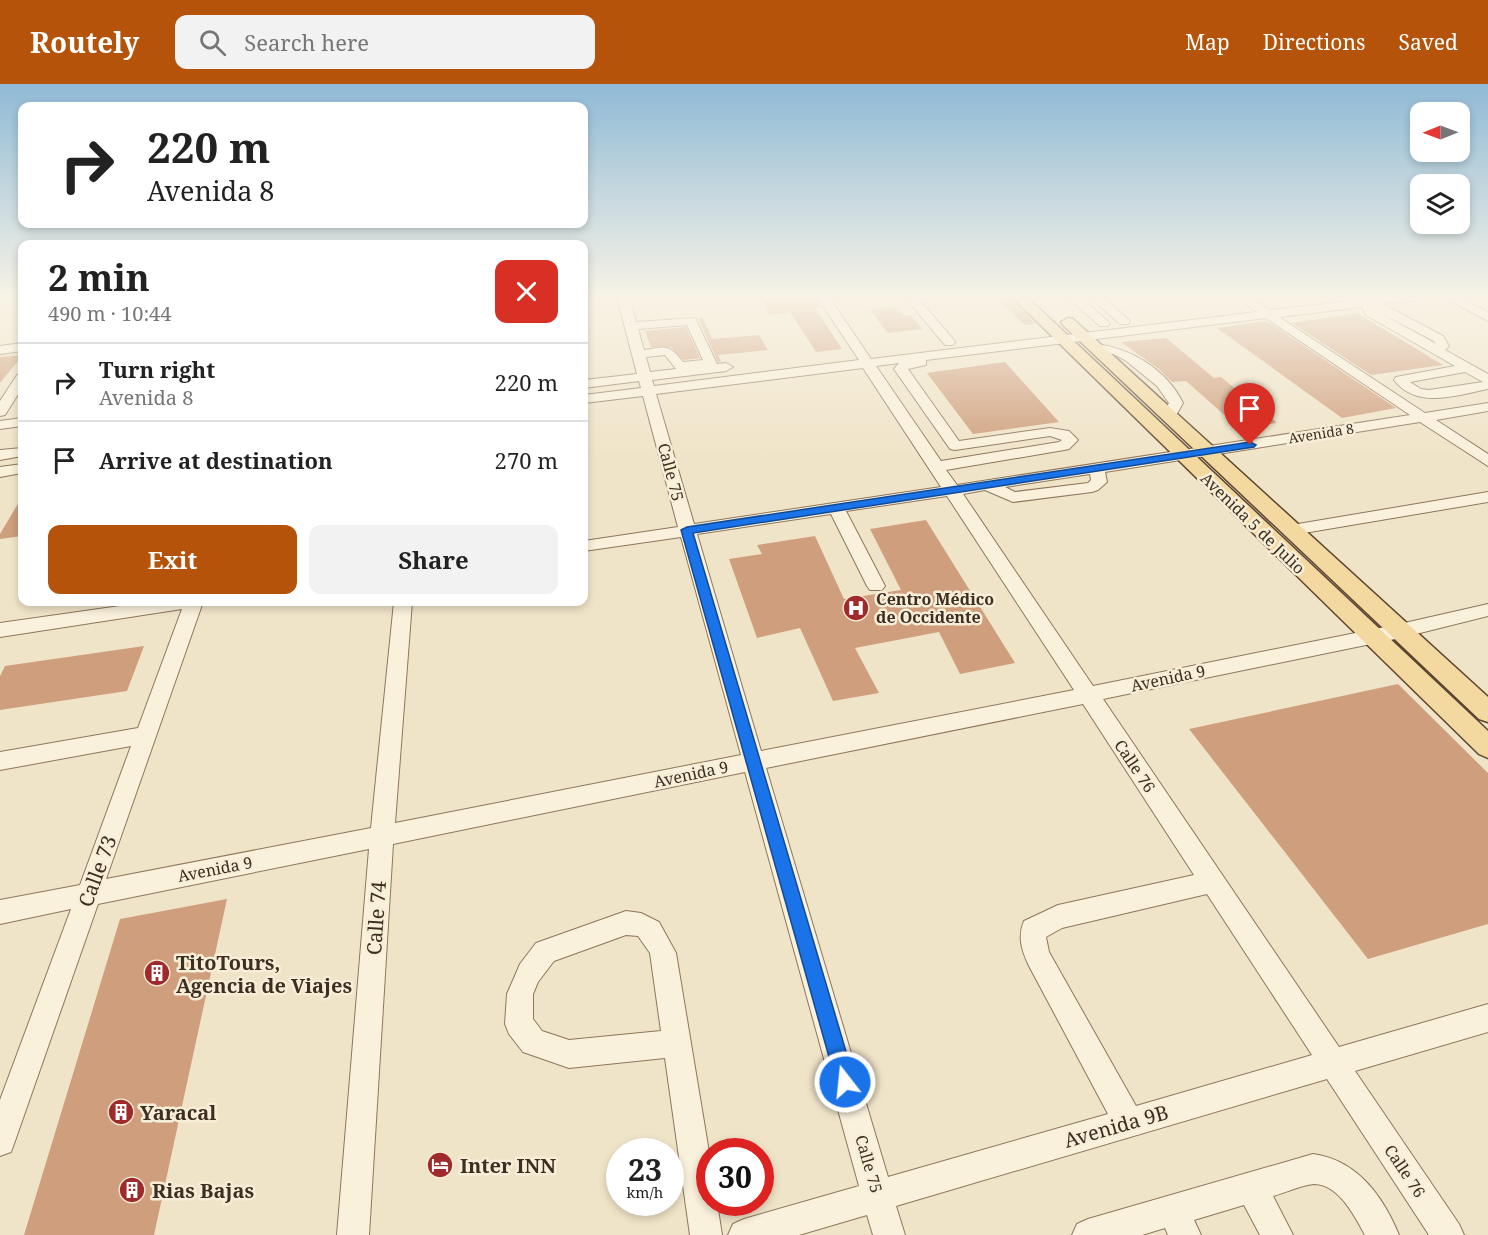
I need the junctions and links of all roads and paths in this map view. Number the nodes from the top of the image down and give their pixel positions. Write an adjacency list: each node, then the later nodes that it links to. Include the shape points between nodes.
1 (638, 351): 11 (street, Calle 75)
2 (706, 351): 11 (street, via 711,361 708,364 682,367 668,351)
3 (857, 351): 12 (street, Calle 76)
4 (902, 351): 12 (street)
5 (948, 351): 12 (street)
6 (991, 351): 26 (street, via 987,355 908,364 901,369)
7 (1086, 351): 30 (main road, Avenida 5 de Julio)
8 (1091, 351): 27 (main road, Avenida 5 de Julio)
9 (1323, 351): 23 (street)
10 (1439, 351): 13 (street)
11 (639, 354): 16 (street, Calle 75)
12 (862, 358): 16 (street); 33 (street, Calle 76)
13 (1468, 368): 14 (street); 18 (street, via 1401,380 1416,392 1430,394)
14 (1488, 379)
15 (18, 382): 19 (street)
16 (648, 383): 17 (street); 20 (street); 39 (street, Calle 75)
17 (588, 384)
18 (1488, 385)
19 (5, 397): 22 (street)
20 (588, 398)
21 (1488, 407): 23 (street, Avenida 8)
22 (0, 412)
23 (1422, 417): 27 (street, Avenida 8); 32 (street)
24 (18, 423): 25 (street)
25 (0, 425)
26 (956, 446): 31 (street); 31 (street, via 1055,432 1071,440 1064,446)
27 (1208, 452): 30 (street, Avenida 8); 40 (main road, Avenida 5 de Julio)
28 (18, 453): 29 (street)
29 (0, 455)
30 (1182, 456): 36 (street, Avenida 8, via 1097,468 1099,482 1087,488 1013,497 984,484); 49 (main road, Avenida 5 de Julio)
31 (968, 461): 33 (street)
32 (1488, 461)
33 (936, 467): 36 (street, Calle 76)
34 (18, 470): 35 (street)
35 (0, 472)
36 (950, 489): 38 (street); 50 (street, Calle 76)
37 (1488, 497): 40 (street)
38 (836, 507): 39 (street); 42 (street)
39 (687, 530): 41 (street); 55 (street, Calle 75)
40 (1292, 530): 48 (main road, Avenida 5 de Julio)
41 (588, 545)
42 (876, 586)
43 (160, 606): 47 (street)
44 (193, 606): 52 (street, Calle 73)
45 (403, 606): 56 (street, Calle 74)
46 (1488, 610): 48 (street, Avenida 9)
47 (0, 630)
48 (1400, 631): 49 (street, Avenida 9); 51 (main road, Avenida 5 de Julio)
49 (1372, 636): 50 (street, Avenida 9); 53 (main road, Avenida 5 de Julio)
50 (1087, 695): 55 (street, Avenida 9); 57 (street, Calle 76)
51 (1488, 712)
52 (146, 735): 54 (street); 58 (street, Calle 73)
53 (1488, 747)
54 (0, 761)
55 (754, 761): 56 (street, Avenida 9); 66 (street, Calle 75)
56 (382, 837): 58 (street, Avenida 9); 68 (street, Calle 74)
57 (1212, 882): 62 (street, Calle 76); 63 (street, via 1058,917 1033,930 1038,957)
58 (89, 894): 59 (street, Avenida 9); 64 (street, Calle 73)
59 (0, 912)
60 (1488, 1018): 62 (street, Avenida 9B)
61 (676, 1043): 61 (street, via 663,953 649,928 640,923 626,923 545,952 520,994 519,1024 533,1042 569,1054); 69 (street)
62 (1332, 1063): 63 (street, Avenida 9B); 75 (street, Calle 76)
63 (1129, 1122): 66 (street, Avenida 9B)
64 (0, 1141)
65 (1251, 1187): 67 (street); 73 (street); 74 (street, via 1324,1169 1348,1183)
66 (878, 1197): 70 (street, Avenida 9B); 71 (street, Calle 75)
67 (1179, 1222): 72 (street)
68 (353, 1235)
69 (706, 1235)
70 (744, 1235)
71 (889, 1235)
72 (1088, 1235)
73 (1277, 1235)
74 (1383, 1235)
75 (1448, 1235)

